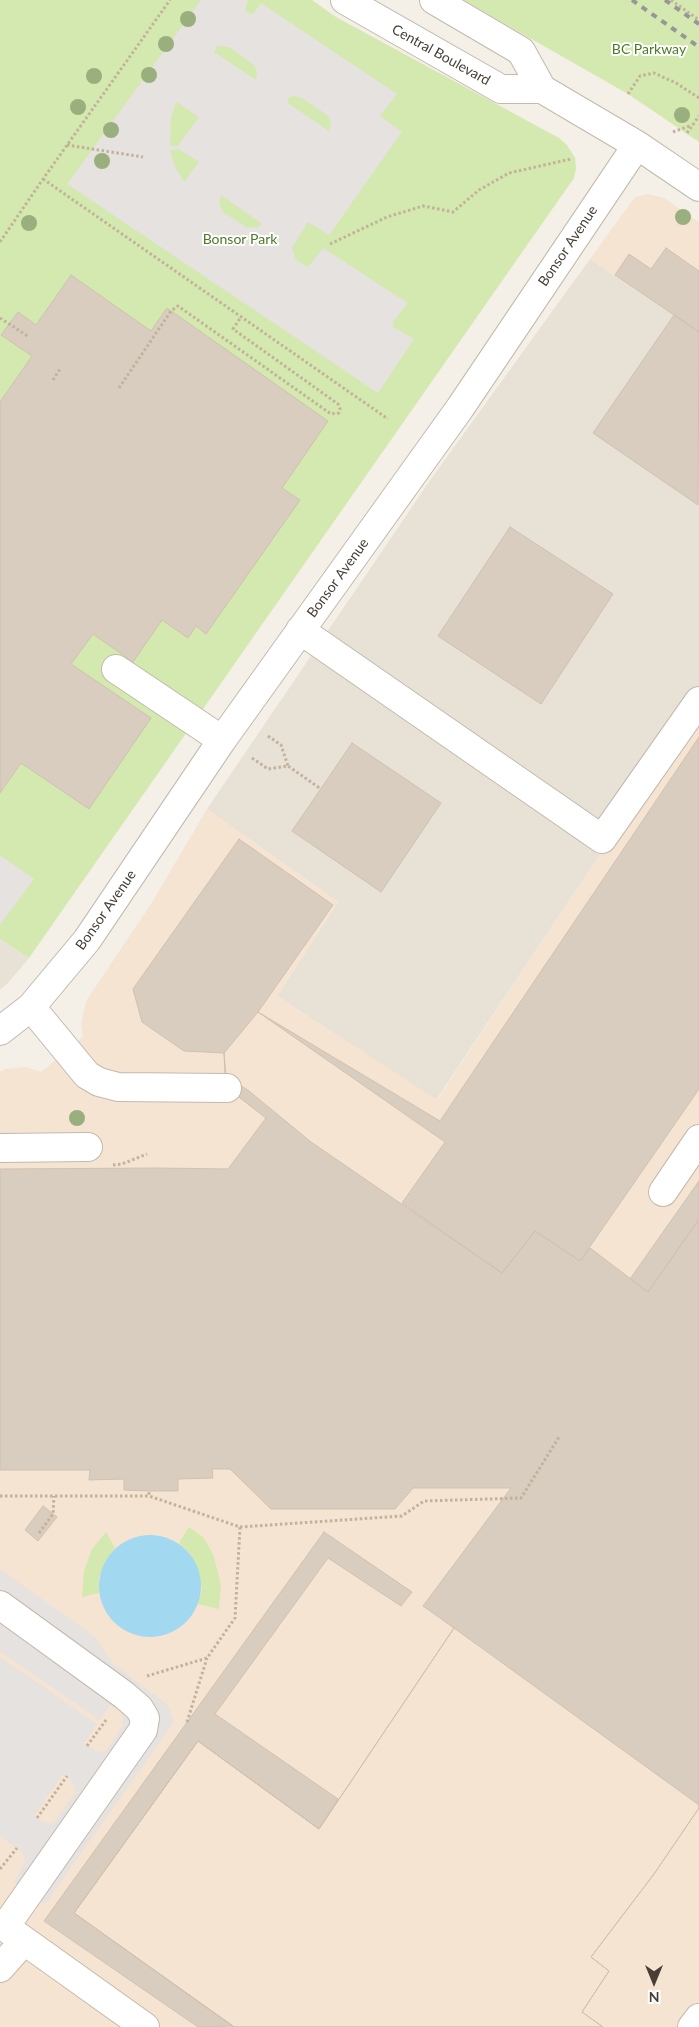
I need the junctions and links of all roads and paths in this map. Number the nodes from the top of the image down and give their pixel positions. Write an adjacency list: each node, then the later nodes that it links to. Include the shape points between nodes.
1 (170, 0): 11 (path)
2 (345, 0): 6 (street, Central Boulevard, via 501,89)
3 (434, 0): 6 (street, via 521,51)
4 (671, 0): 5 (path)
5 (699, 20)
6 (542, 89): 12 (street)
7 (628, 94): 8 (path, via 640,76 654,73)
8 (699, 98)
9 (699, 116): 10 (path)
10 (687, 133)
11 (67, 145): 13 (path); 15 (path)
12 (637, 145): 16 (street); 26 (street, Bonsor Avenue, via 460,408)
13 (143, 157)
14 (571, 159): 18 (path, via 509,173 479,190 453,212 424,206 387,217)
15 (43, 179): 17 (path); 19 (path)
16 (699, 187)
17 (0, 242)
18 (330, 244)
19 (241, 317): 24 (path, via 233,329 338,404 339,413 330,414 178,306 171,311); 25 (path)
20 (0, 318): 21 (path)
21 (29, 337)
22 (60, 369): 23 (path)
23 (53, 380)
24 (119, 388)
25 (388, 419)
26 (300, 630): 28 (street, via 602,839); 30 (street, Bonsor Avenue)
27 (116, 669): 30 (street)
28 (699, 701)
29 (268, 736): 32 (path, via 281,745)
30 (222, 740): 34 (street, Bonsor Avenue, via 87,940)
31 (252, 758): 32 (path, via 268,769)
32 (288, 766): 33 (path)
33 (321, 789)
34 (31, 1007): 35 (street, Bonsor Avenue); 36 (street, via 87,1075 99,1082 118,1087)
35 (0, 1031)
36 (227, 1088)
37 (699, 1139): 40 (street)
38 (88, 1147): 39 (street)
39 (0, 1148)
40 (663, 1192)
41 (559, 1437): 46 (path, via 521,1498 424,1501 402,1516)
42 (149, 1491): 45 (path)
43 (0, 1496): 44 (path)
44 (54, 1496): 45 (path); 47 (path, via 53,1514)
45 (149, 1496): 46 (path)
46 (240, 1527): 49 (path, via 235,1618)
47 (39, 1533)
48 (0, 1604): 58 (street, via 124,1695 140,1708 145,1718 143,1730 5,1927)
49 (207, 1658): 50 (path); 52 (path)
50 (144, 1677)
51 (109, 1715): 53 (path)
52 (187, 1722)
53 (87, 1746)
54 (67, 1776): 55 (path)
55 (37, 1818)
56 (17, 1848): 57 (path)
57 (0, 1869)
58 (24, 1941): 59 (street); 61 (street)
59 (0, 1968)
60 (699, 2018): 62 (street)
61 (145, 2027)
62 (692, 2027)

